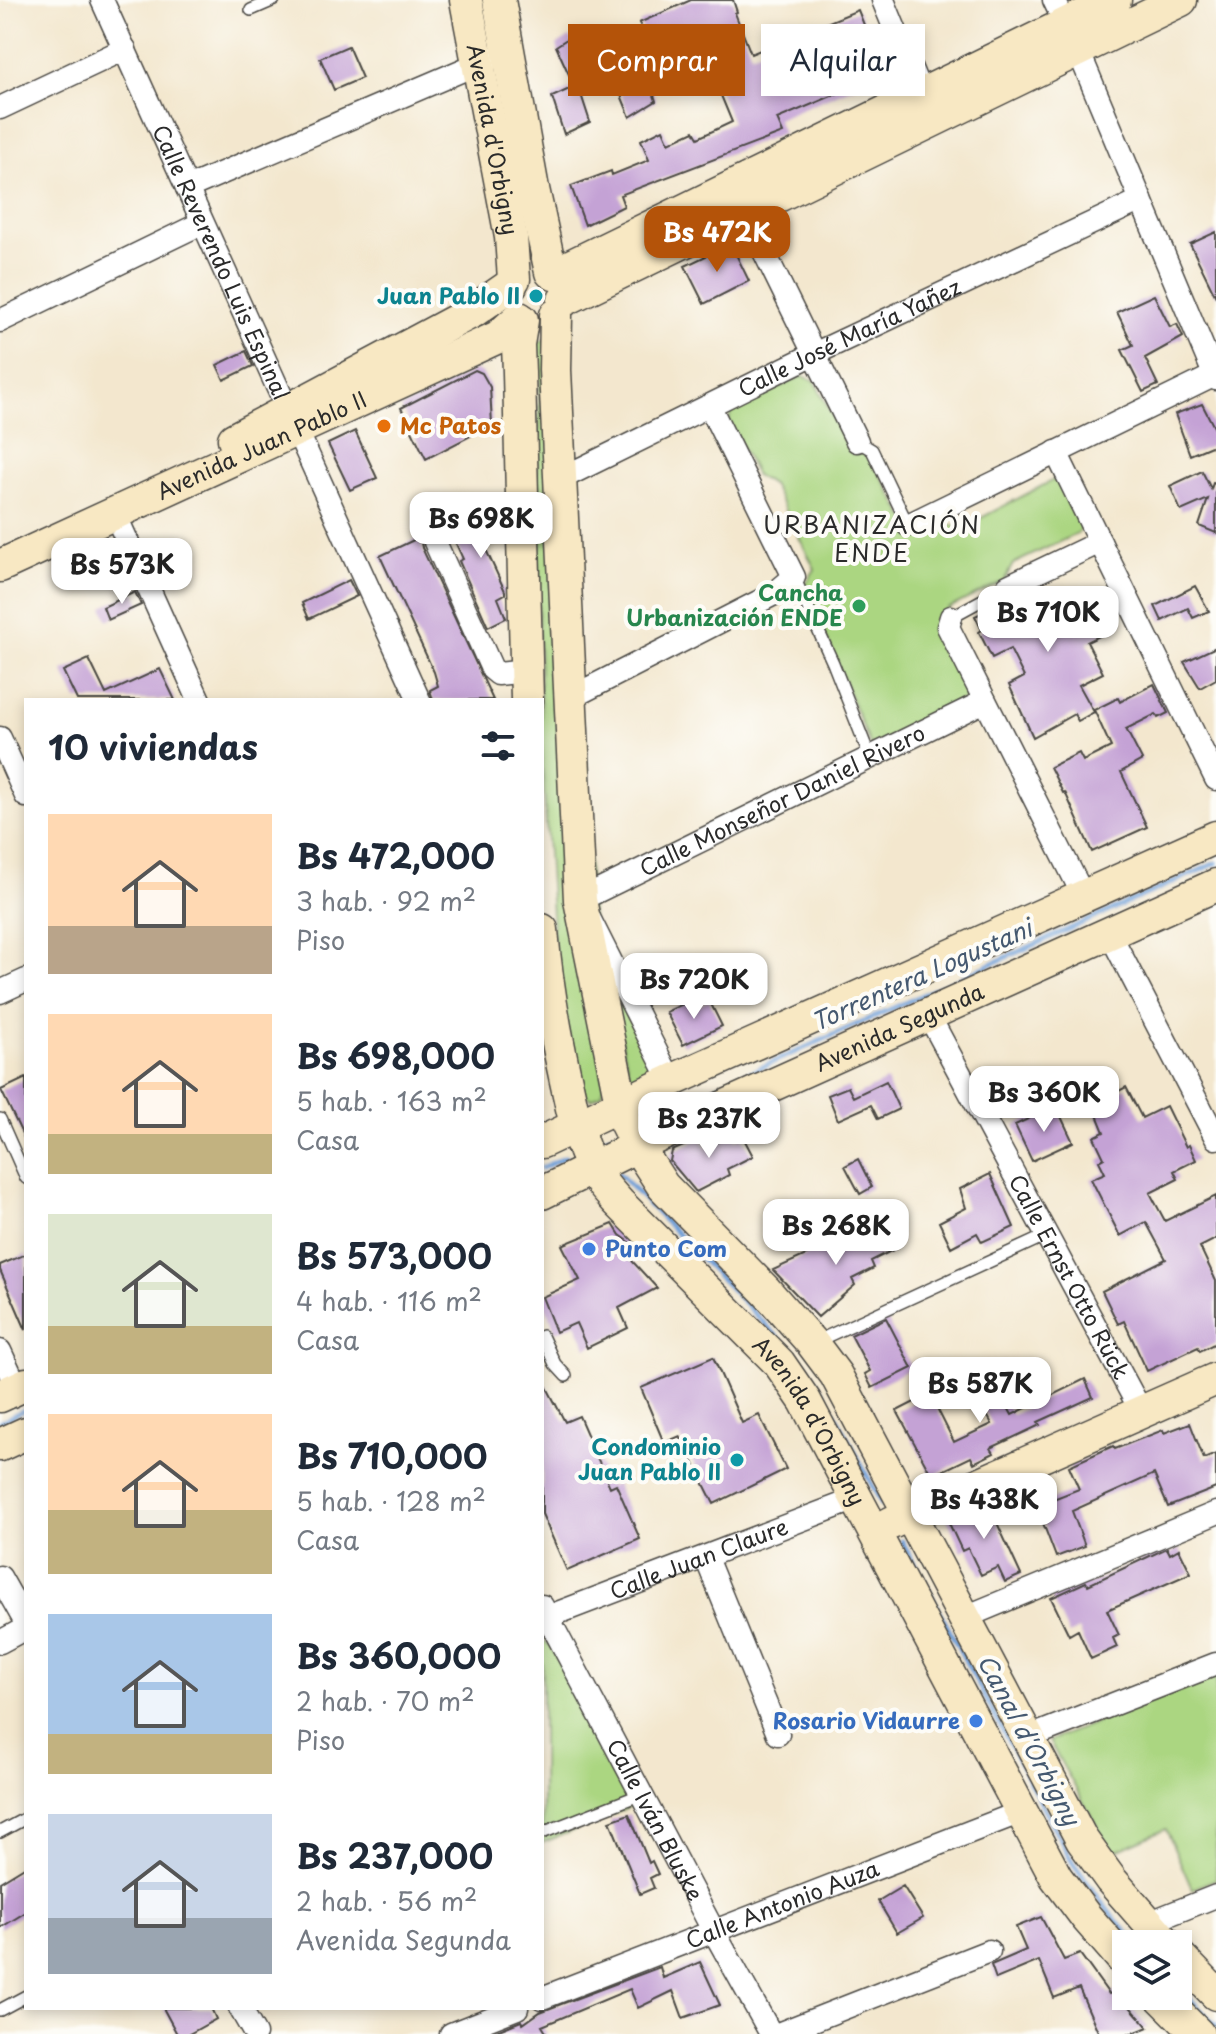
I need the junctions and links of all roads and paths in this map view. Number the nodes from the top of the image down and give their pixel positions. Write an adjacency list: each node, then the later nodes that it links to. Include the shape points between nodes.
1 (102, 0): 11 (street, Calle Reverendo Luis Espinal)
2 (274, 0): 8 (lane)
3 (466, 0): 13 (main road, Avenida d'Orbigny)
4 (499, 0): 12 (main road, Avenida d'Orbigny)
5 (883, 0): 9 (street)
6 (1115, 0): 10 (main road)
7 (1181, 0): 10 (main road)
8 (251, 10)
9 (893, 24)
10 (1066, 25): 14 (main road); 18 (street); 19 (main road)
11 (125, 49): 16 (street); 17 (street, Calle Reverendo Luis Espinal)
12 (509, 52): 13 (street); 22 (main road, Avenida d'Orbigny)
13 (478, 62): 17 (street); 21 (main road, Avenida d'Orbigny, via 511,237)
14 (925, 95)
15 (922, 96): 22 (main road)
16 (0, 108)
17 (187, 188): 20 (street, Calle Reverendo Luis Espinal)
18 (1141, 200): 26 (street, Calle José María Yañez); 27 (street)
19 (745, 213): 22 (main road, via 591,285); 26 (street)
20 (202, 223): 24 (street); 30 (street, Calle Reverendo Luis Espinal)
21 (512, 282): 22 (main road, via 531,269); 23 (main road, via 509,301); 30 (main road, Avenida Juan Pablo II, via 472,312)
22 (556, 290): 23 (main road, via 540,324); 33 (main road, Avenida d'Orbigny)
23 (520, 319): 25 (main road, Avenida Juan Pablo II); 28 (main road)
24 (0, 321)
25 (471, 350): 28 (main road, via 499,364); 30 (main road, Avenida Juan Pablo II)
26 (814, 354): 29 (street, Calle José María Yañez); 31 (street)
27 (1215, 377): 32 (street)
28 (519, 401): 43 (main road)
29 (710, 407): 33 (street, Calle José María Yañez); 40 (street)
30 (292, 420): 34 (main road, Avenida Juan Pablo II); 38 (main road, Avenida Juan Pablo II, via 238,437); 45 (street, Calle Reverendo Luis Espinal)
31 (857, 441): 35 (lane, via 872,450)
32 (1056, 452): 35 (street); 37 (street)
33 (560, 479): 46 (main road, Avenida d'Orbigny)
34 (115, 514): 39 (main road, Avenida Juan Pablo II); 44 (street)
35 (908, 525)
36 (435, 542): 43 (street, via 492,669)
37 (1100, 542): 41 (street); 50 (street)
38 (0, 544)
39 (0, 566)
40 (794, 577): 46 (street, via 774,594); 49 (lane)
41 (1008, 586): 42 (lane)
42 (951, 617): 47 (street, via 948,627)
43 (527, 686)
44 (198, 698)
45 (418, 698)
46 (570, 698): 55 (main road, Avenida d'Orbigny)
47 (985, 701): 49 (street, Calle Monseñor Daniel Rivero); 54 (street)
48 (0, 738): 51 (street)
49 (870, 757): 55 (street, Calle Monseñor Daniel Rivero)
50 (1216, 779)
51 (24, 792)
52 (1216, 837): 54 (main road)
53 (1216, 885): 56 (main road, Avenida Segunda)
54 (1083, 895): 61 (main road)
55 (580, 900): 61 (street); 62 (main road, Avenida d'Orbigny)
56 (1110, 934): 60 (main road, Avenida Segunda); 65 (street)
57 (544, 955): 64 (main road, Avenida d'Orbigny)
58 (24, 981): 59 (street)
59 (0, 992)
60 (929, 1016): 67 (main road, Avenida Segunda); 71 (street, Calle Ernst Otto Rück)
61 (671, 1081): 62 (main road)
62 (621, 1105): 64 (main road); 67 (main road, Avenida d'Orbigny)
63 (0, 1119): 69 (lane)
64 (576, 1126): 66 (main road); 68 (main road, Avenida d'Orbigny)
65 (1216, 1138)
66 (544, 1141)
67 (637, 1146): 68 (main road, Avenida Segunda); 73 (main road, Avenida d'Orbigny, via 663,1186)
68 (592, 1169): 70 (main road, Avenida Segunda); 81 (main road, Avenida d'Orbigny, via 619,1203 779,1363)
69 (24, 1173)
70 (544, 1192)
71 (1047, 1235): 73 (lane); 78 (street, Calle Ernst Otto Rück)
72 (544, 1340): 75 (lane)
73 (812, 1343): 83 (main road, Avenida d'Orbigny, via 836,1375)
74 (0, 1351): 77 (street)
75 (566, 1376)
76 (1216, 1379): 78 (main road)
77 (14, 1389)
78 (1141, 1411): 83 (main road)
79 (24, 1434): 80 (main road)
80 (0, 1445)
81 (856, 1499): 84 (main road, Avenida d'Orbigny); 85 (street, Calle Juan Claure)
82 (1216, 1513): 88 (street)
83 (909, 1515): 84 (main road); 88 (main road, Avenida d'Orbigny)
84 (874, 1531): 96 (main road, Avenida d'Orbigny)
85 (706, 1558): 87 (street, Calle Juan Claure); 93 (street)
86 (0, 1577): 89 (street)
87 (544, 1614): 95 (street, Calle Iván Bluske)
88 (963, 1618): 94 (main road, Avenida d'Orbigny)
89 (24, 1622)
90 (24, 1627): 91 (street)
91 (0, 1642)
92 (1216, 1664): 94 (street)
93 (778, 1734)
94 (1027, 1738): 102 (main road, Avenida d'Orbigny, via 1082,1840)
95 (642, 1794): 99 (lane); 101 (street, Calle Iván Bluske)
96 (1021, 1812): 101 (street, Calle Antonio Auza); 104 (main road, Avenida d'Orbigny, via 1056,1877)
97 (24, 1819): 98 (lane)
98 (0, 1832)
99 (544, 1832)
100 (1216, 1896): 103 (street)
101 (713, 1930): 109 (street, Calle Antonio Auza); 117 (street, Calle Iván Bluske)
102 (1155, 1930)
103 (1164, 1930)
104 (1112, 1946)
105 (989, 1951): 118 (street)
106 (1192, 1969): 107 (main road)
107 (1216, 1994)
108 (24, 1997): 110 (lane)
109 (544, 1997)
110 (0, 2010)
111 (241, 2010): 115 (street)
112 (512, 2010): 116 (street)
113 (1171, 2010): 114 (main road)
114 (1187, 2031)
115 (255, 2034)
116 (451, 2034)
117 (771, 2034)
118 (778, 2034)

